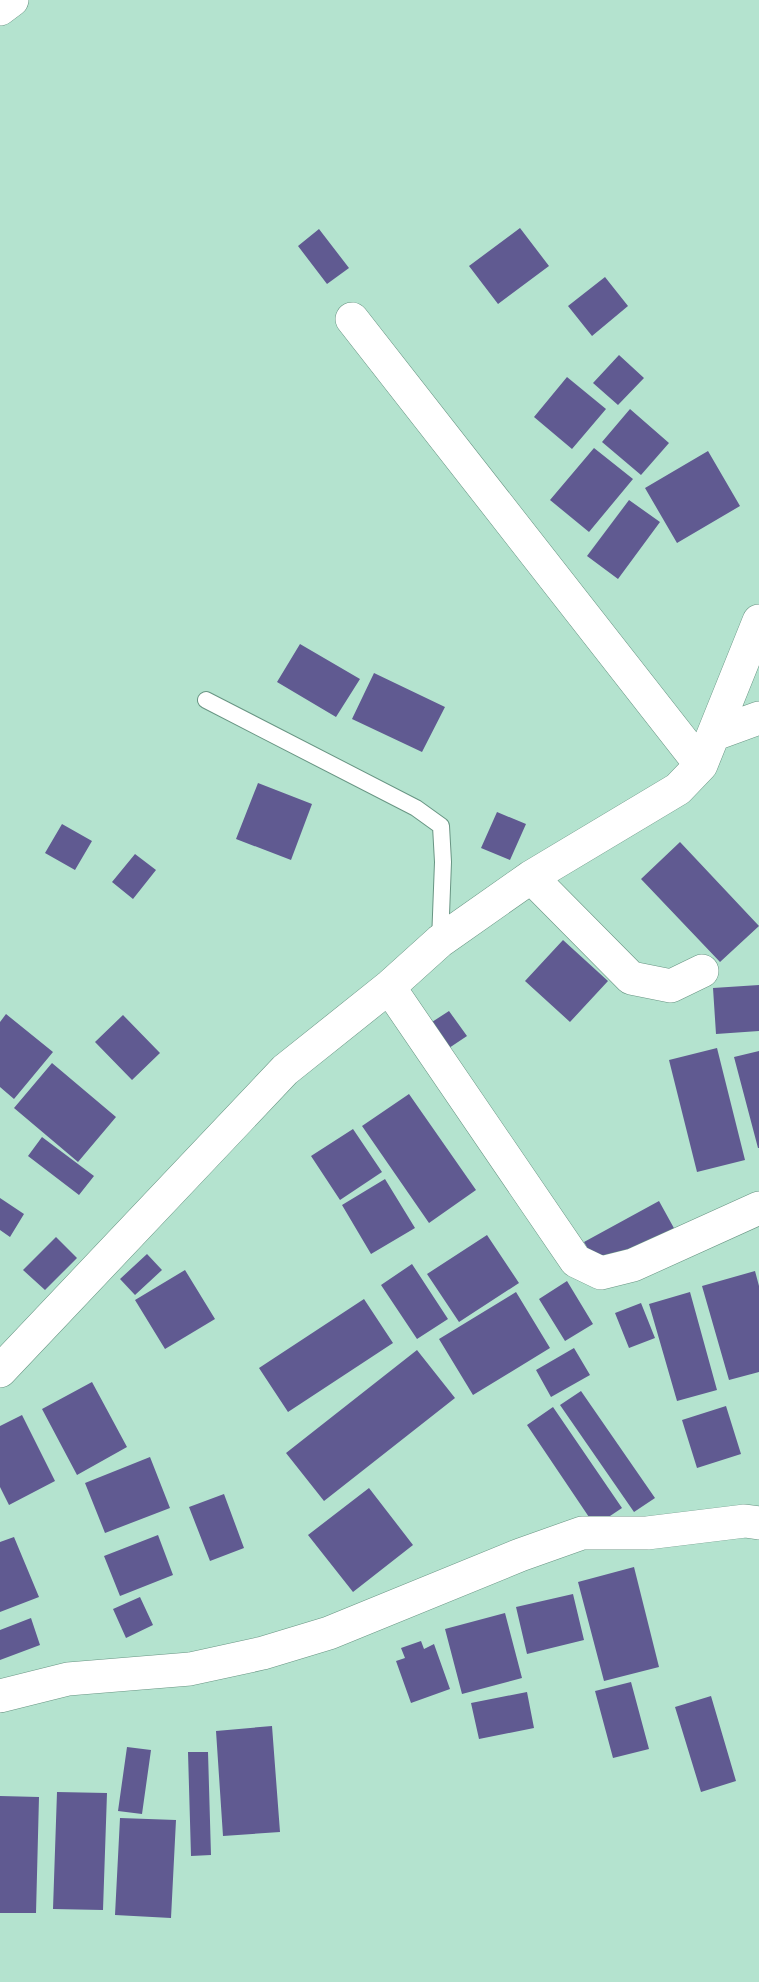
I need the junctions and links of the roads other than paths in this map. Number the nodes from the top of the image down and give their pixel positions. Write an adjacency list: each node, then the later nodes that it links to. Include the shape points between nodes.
1 (12, 0): 2 (main road)
2 (0, 9)
3 (352, 319): 8 (main road)
4 (759, 621): 7 (main road)
5 (206, 700): 10 (lane, via 416,808 441,826)
6 (759, 718): 7 (main road)
7 (715, 734): 8 (main road)
8 (700, 765): 9 (main road, via 678,789)
9 (531, 877): 10 (main road); 11 (main road, via 631,978 671,986)
10 (440, 941): 12 (main road)
11 (702, 971)
12 (389, 987): 13 (main road, via 576,1261 601,1273 633,1265); 14 (main road, via 285,1070)
13 (759, 1208)
14 (0, 1371)
15 (759, 1523): 16 (main road, via 745,1521 647,1533 582,1533 329,1633 264,1653 190,1669 68,1679)
16 (0, 1696)

